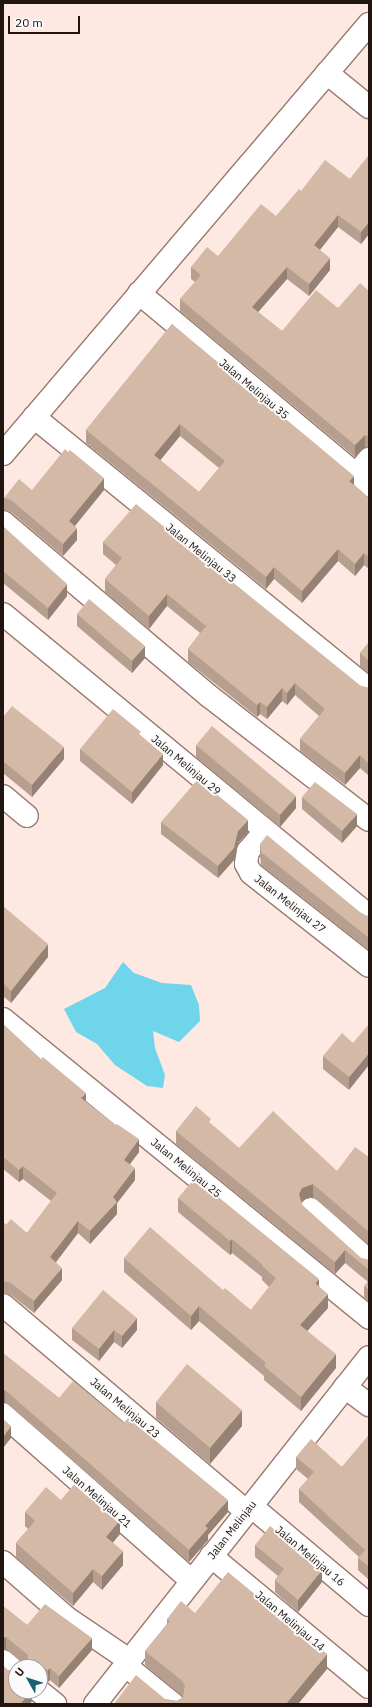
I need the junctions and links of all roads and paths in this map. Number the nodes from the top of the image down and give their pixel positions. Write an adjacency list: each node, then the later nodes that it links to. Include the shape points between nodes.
1 (369, 24): 2 (street)
2 (327, 73): 3 (street); 4 (street)
3 (369, 107)
4 (139, 293): 5 (street); 7 (street, Jalan Melinjau 35)
5 (34, 418): 6 (street); 10 (street, Jalan Melinjau 33)
6 (3, 454)
7 (365, 473)
8 (3, 522): 13 (street, via 209,696)
9 (3, 614): 14 (street, Jalan Melinjau 29)
10 (369, 689)
11 (3, 796): 12 (street)
12 (27, 816)
13 (369, 820)
14 (265, 831): 15 (street, Jalan Melinjau 29); 16 (street, Jalan Melinjau 27, via 248,851 246,864 251,873)
15 (369, 916)
16 (369, 966)
17 (3, 1019): 21 (street, Jalan Melinjau 25)
18 (311, 1209): 19 (street)
19 (369, 1261)
20 (5, 1312): 26 (street, Jalan Melinjau 23)
21 (369, 1318)
22 (369, 1357): 23 (street, Jalan Melinjau)
23 (345, 1387): 24 (street); 26 (street, Jalan Melinjau)
24 (369, 1406)
25 (3, 1414): 29 (street, Jalan Melinjau 21)
26 (249, 1509): 27 (street, Jalan Melinjau); 30 (street, Jalan Melinjau 16)
27 (211, 1556): 29 (street, Jalan Melinjau); 32 (street, Jalan Melinjau 14)
28 (3, 1562): 31 (street, via 67,1618)
29 (192, 1581): 31 (street, Jalan Melinjau)
30 (369, 1605)
31 (127, 1662): 33 (street, Jalan Melinjau); 34 (street)
32 (369, 1686)
33 (94, 1704)
34 (173, 1704)

